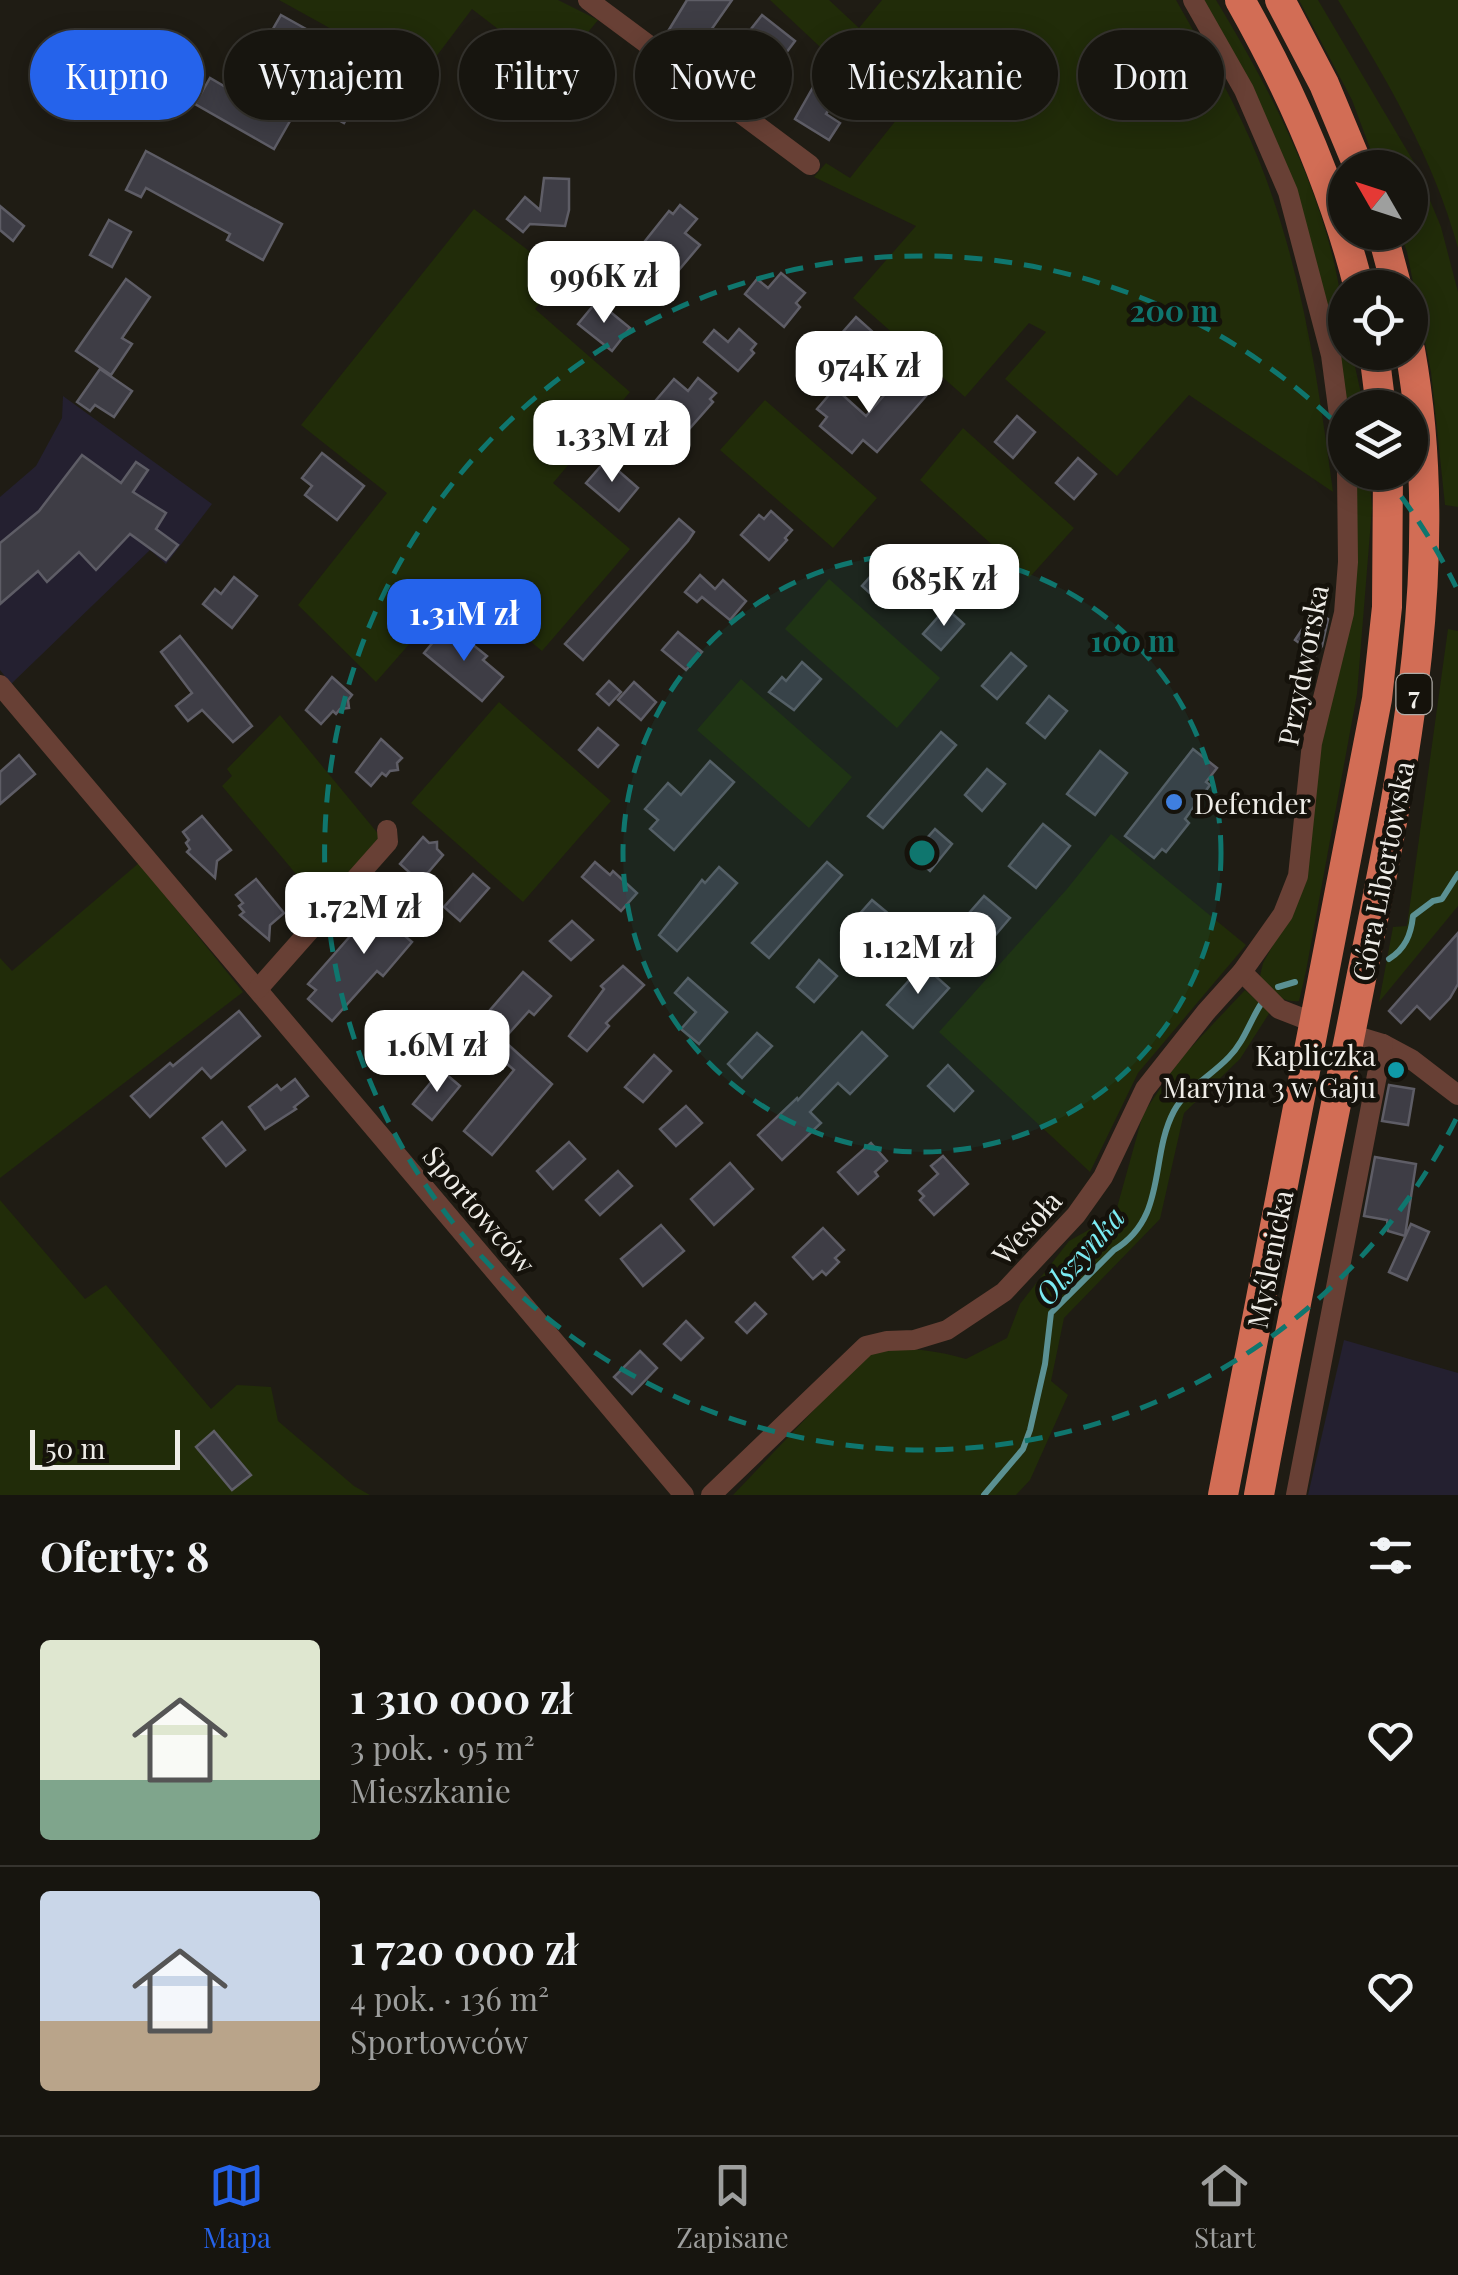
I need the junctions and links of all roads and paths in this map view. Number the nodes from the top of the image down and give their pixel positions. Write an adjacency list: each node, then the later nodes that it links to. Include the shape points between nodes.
1 (588, 0): 6 (street)
2 (1193, 0): 9 (street, via 1244,90 1288,192)
3 (1240, 0): 7 (highway, via 1311,139)
4 (1280, 0): 5 (highway)
5 (1352, 150)
6 (810, 165)
7 (1355, 270)
8 (1412, 370): 17 (highway, Góra Libertowska / 7, via 1425,483 1422,626)
9 (1335, 390)
10 (1347, 490): 14 (street, Przydworska, via 1344,613 1312,743 1298,876 1282,914)
11 (1388, 490): 16 (highway, Góra Libertowska / 7, via 1388,607 1377,699)
12 (4, 701): 15 (street, Sportowców)
13 (387, 830): 15 (street, via 388,842)
14 (1242, 972): 16 (street, via 1279,1008); 21 (street, Wesoła, via 1145,1089 1103,1177 1076,1216 1004,1292 947,1330 866,1346)
15 (258, 989): 20 (street, Sportowców)
16 (1315, 1024): 22 (highway, Myślenicka / 7)
17 (1350, 1034): 18 (street); 23 (highway, Myślenicka / 7)
18 (1383, 1044): 19 (street); 24 (street)
19 (1458, 1094)
20 (684, 1495)
21 (711, 1495)
22 (1224, 1495)
23 (1260, 1495)
24 (1296, 1495)

